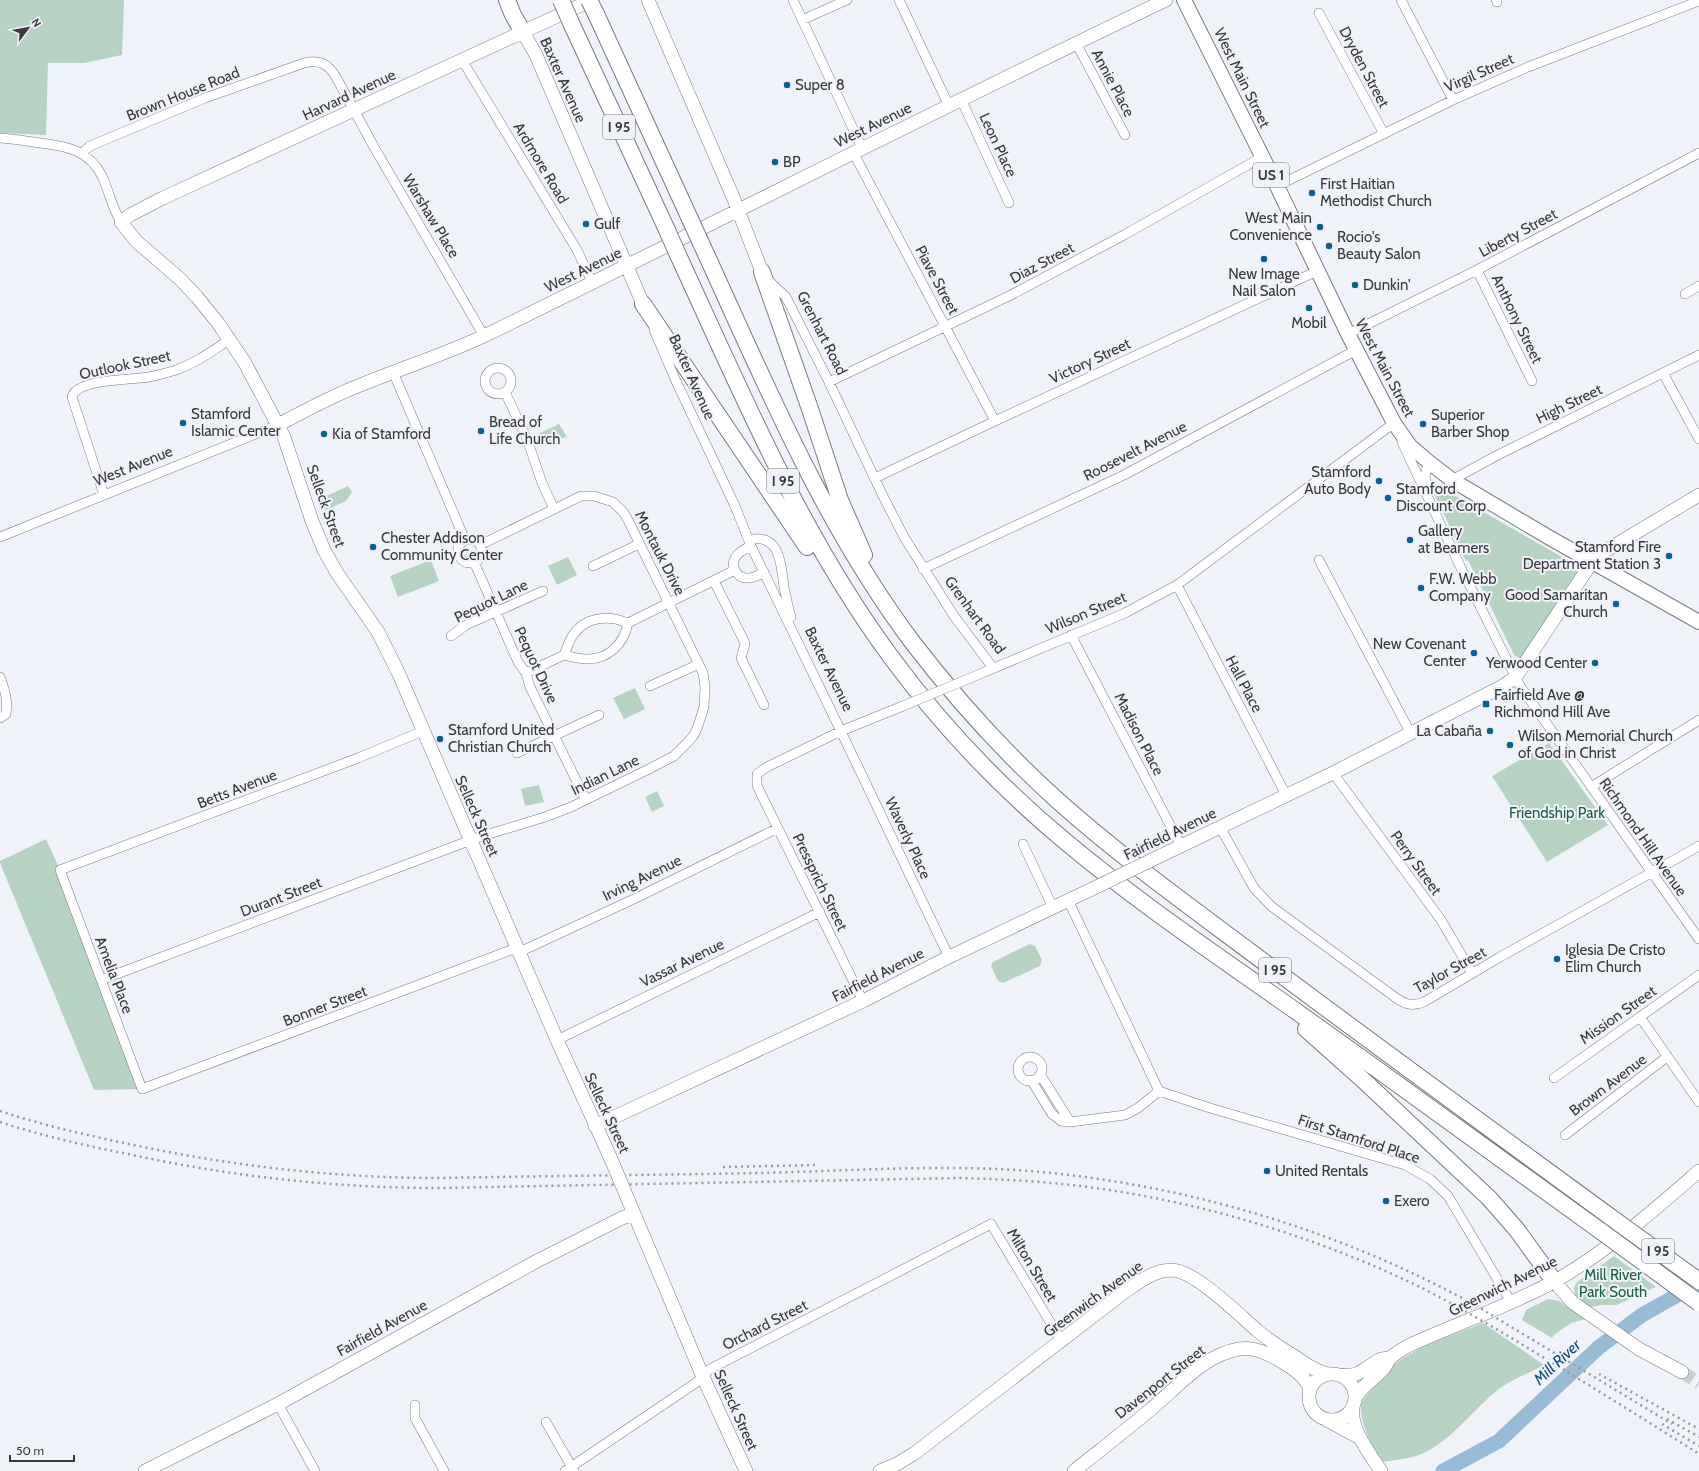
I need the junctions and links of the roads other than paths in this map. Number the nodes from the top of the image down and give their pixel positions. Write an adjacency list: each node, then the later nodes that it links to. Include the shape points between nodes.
1 (507, 0): 14 (highway)
2 (561, 0): 86 (highway, I 95, bridge, via 793,500 839,582)
3 (648, 0): 30 (main road, Grenhart Road)
4 (793, 0): 13 (street, Piave Street)
5 (847, 0): 13 (street)
6 (899, 0): 19 (street)
7 (1166, 0): 15 (main road, West Avenue)
8 (1184, 0): 27 (main road, West Main Street / US 1)
9 (1401, 0): 18 (street)
10 (1699, 1): 18 (street, Virgil Street, via 1528,67)
11 (592, 5): 14 (main road, Harvard Avenue); 79 (highway, I 95, bridge, via 813,483 843,538)
12 (1319, 13): 21 (street, Dryden Street)
13 (802, 20): 24 (street, Piave Street)
14 (522, 32): 16 (main road, Harvard Avenue); 32 (main road, Baxter Avenue, via 536,55)
15 (1076, 43): 17 (main road, West Avenue); 22 (street, Annie Place)
16 (462, 60): 20 (main road, Harvard Avenue); 36 (street, Ardmore Road, via 577,250)
17 (961, 99): 19 (main road, West Avenue); 29 (street, Leon Place)
18 (1453, 100): 21 (street, Virgil Street)
19 (949, 106): 24 (main road, West Avenue)
20 (354, 110): 25 (street, Brown House Road, via 329,67 323,63 311,62 196,102 90,146); 31 (main road, Harvard Avenue, via 163,198); 42 (street, Warshaw Place)
21 (1384, 134): 28 (street, Virgil Street)
22 (1125, 135)
23 (0, 138): 25 (street, via 62,146)
24 (858, 150): 30 (main road, West Avenue); 40 (street, Piave Street)
25 (82, 153): 31 (street, Selleck Street, via 100,172)
26 (1699, 153): 33 (street, Liberty Street)
27 (1262, 157): 28 (main road, West Main Street / US 1); 40 (street, Diaz Street, via 1104,246)
28 (1277, 186): 34 (main road, West Main Street / US 1)
29 (1009, 203)
30 (737, 209): 32 (main road, West Avenue); 35 (main road, Grenhart Road)
31 (121, 222): 43 (main road, Selleck Street, via 136,241 193,292)
32 (627, 266): 36 (main road, West Avenue); 39 (main road, Baxter Avenue)
33 (1477, 270): 41 (street, Liberty Street); 48 (street, Anthony Street)
34 (1318, 271): 41 (main road, West Main Street / US 1); 51 (street, Victory Street)
35 (762, 272): 49 (street, Grenhart Road, via 772,285 784,293); 79 (highway, via 840,500)
36 (592, 282): 42 (main road, West Avenue)
37 (1699, 286): 38 (street)
38 (1685, 294)
39 (643, 304): 64 (street, Baxter Avenue); 86 (highway, via 823,572)
40 (946, 327): 49 (street, Diaz Street); 51 (street, Piave Street)
41 (1348, 334): 44 (main road, West Main Street / US 1)
42 (484, 336): 46 (main road, West Avenue, via 446,354)
43 (229, 340): 53 (main road, Selleck Street, via 245,363); 58 (street, Outlook Street, via 202,358 177,369 148,377 121,378 76,390 72,397)
44 (1356, 350): 52 (main road, West Main Street / US 1); 71 (street, Roosevelt Avenue, via 1124,475)
45 (1699, 355): 47 (street, High Street)
46 (394, 372): 53 (main road, West Avenue, via 336,394); 63 (street)
47 (1663, 373): 54 (street); 57 (street, High Street)
48 (1532, 381)
49 (830, 382): 56 (street, Grenhart Road)
50 (505, 392): 61 (street, via 527,439)
51 (995, 421): 56 (street, Victory Street)
52 (1394, 423): 55 (main road, West Main Street / US 1, via 1410,446); 60 (street, Richmond Hill Avenue); 75 (street, Wilson Street)
53 (278, 425): 58 (street, West Avenue); 98 (main road, Selleck Street, via 324,550 386,647)
54 (1699, 439)
55 (1430, 463): 57 (main road, West Main Street / US 1); 60 (street, Richmond Hill Avenue, via 1424,477)
56 (875, 478): 71 (street, Grenhart Road)
57 (1452, 480): 69 (main road, West Main Street / US 1)
58 (104, 495): 62 (street, West Avenue)
59 (1699, 495): 69 (main road, Fairfield Avenue, via 1607,550)
60 (1428, 498): 91 (street, Richmond Hill Avenue)
61 (554, 509): 65 (street, Montauk Drive, via 581,496 607,499 624,513); 66 (street, Montauk Drive)
62 (0, 537)
63 (465, 540): 66 (street, via 471,539); 68 (street, via 458,548 460,558 464,562)
64 (750, 543): 72 (street, via 735,557); 73 (street, Baxter Avenue); 84 (street, via 765,540 776,549 786,602)
65 (639, 544): 70 (street); 77 (street, Montauk Drive)
66 (480, 545): 68 (street, via 481,555)
67 (1319, 560): 100 (street)
68 (474, 562): 78 (street, Pequot Drive)
69 (1592, 562): 80 (main road, West Main Street / US 1); 91 (main road, Fairfield Avenue)
70 (594, 566)
71 (923, 569): 88 (street, Grenhart Road)
72 (735, 570): 73 (street, via 746,578); 74 (street)
73 (764, 572): 84 (street, Baxter Avenue)
74 (714, 581): 77 (street); 94 (street, via 744,641 741,658)
75 (1177, 585): 82 (street, Wilson Street, via 1125,613); 106 (street, Hall Place)
76 (543, 591): 78 (street, Pequot Lane)
77 (669, 602): 81 (street); 87 (street, Montauk Drive)
78 (496, 612): 83 (street, Pequot Lane, via 466,625); 89 (street, Pequot Drive, via 518,662)
79 (893, 616): 141 (highway, I 95, via 930,665 992,736 1035,780 1081,821 1154,879)
80 (1699, 622)
81 (628, 623): 85 (street, via 606,618 593,620 573,634); 85 (street, via 627,631 619,645 605,655 585,660)
82 (1071, 635): 88 (street, Wilson Street); 112 (street, Madison Place)
83 (451, 636)
84 (800, 646): 99 (street, Baxter Avenue)
85 (564, 655): 89 (street)
86 (893, 659): 122 (highway, I 95, via 963,743 1041,820 1112,879)
87 (699, 664): 92 (street); 93 (street, Montauk Drive)
88 (993, 668): 99 (street, Wilson Street, bridge)
89 (526, 673): 101 (street, Pequot Drive, via 530,687)
90 (0, 677): 96 (street, via 7,698 7,707 6,714)
91 (1515, 678): 100 (main road, Fairfield Avenue); 105 (street, Richmond Hill Avenue)
92 (650, 686)
93 (705, 687): 107 (street, Indian Lane, via 704,707 698,726 681,750 674,756)
94 (764, 705)
95 (599, 715): 101 (street)
96 (0, 718)
97 (1699, 720): 105 (street)
98 (423, 731): 110 (main road, Selleck Street); 114 (street, Betts Avenue)
99 (841, 731): 104 (street, Wilson Street); 121 (street, Waverly Place)
100 (1411, 734): 103 (main road, Fairfield Avenue)
101 (554, 736): 102 (street); 107 (street, Pequot Drive)
102 (517, 753)
103 (1333, 773): 106 (main road, Fairfield Avenue); 123 (street, Perry Street, via 1441,920)
104 (757, 774): 109 (street, Pressprich Street, via 757,785)
105 (1591, 787): 115 (street, Richmond Hill Avenue)
106 (1286, 795): 108 (main road, Fairfield Avenue)
107 (586, 800): 110 (street, Indian Lane, via 545,817)
108 (1220, 827): 112 (main road, Fairfield Avenue); 123 (street, Taylor Street, via 1254,888 1271,906 1404,1004 1419,1004)
109 (778, 828): 118 (street, Pressprich Street); 120 (street, Irving Avenue, via 526,949)
110 (471, 840): 120 (main road, Selleck Street); 125 (street, Durant Street)
111 (1023, 844): 117 (street)
112 (1181, 846): 116 (main road, Fairfield Avenue, bridge)
113 (1699, 846): 115 (street, Taylor Street)
114 (60, 870): 125 (street, Amelia Place)
115 (1650, 873): 119 (street, Richmond Hill Avenue); 123 (street, Taylor Street)
116 (1068, 900): 117 (main road, Fairfield Avenue); 134 (street)
117 (1053, 908): 121 (main road, Fairfield Avenue)
118 (820, 912): 126 (street, Pressprich Street); 128 (street, Vassar Avenue)
119 (1699, 939)
120 (518, 949): 128 (main road, Selleck Street); 133 (street, Bonner Street)
121 (949, 957): 126 (main road, Fairfield Avenue)
122 (1240, 971): 144 (highway, via 1356,1073 1481,1190 1512,1224); 147 (highway, I 95, bridge)
123 (1472, 973)
124 (1699, 975): 127 (street, Mission Street)
125 (101, 980): 133 (street, Amelia Place)
126 (863, 1001): 137 (main road, Fairfield Avenue)
127 (1640, 1017): 129 (street); 131 (street, Mission Street)
128 (557, 1040): 137 (main road, Selleck Street)
129 (1667, 1057): 135 (street); 138 (street, Brown Avenue)
130 (1040, 1074): 132 (street); 132 (street, via 1042,1067 1038,1060 1031,1057 1024,1059 1019,1065 1019,1072 1024,1078); 136 (street)
131 (1554, 1078)
132 (1031, 1080): 136 (street, via 1052,1114 1061,1121)
133 (142, 1089)
134 (1159, 1092): 136 (street, via 1125,1115); 146 (street, First Stamford Place, via 1405,1165 1420,1173 1437,1185 1455,1206)
135 (1699, 1102)
136 (1070, 1122)
137 (595, 1126): 140 (main road, Selleck Street, bridge)
138 (1565, 1135)
139 (1699, 1171): 144 (main road, Greenwich Avenue, via 1612,1243)
140 (634, 1214): 152 (main road, Selleck Street); 155 (main road, Fairfield Avenue, via 537,1262)
141 (1616, 1221): 143 (highway, bridge); 145 (highway, I 95, bridge)
142 (991, 1224): 148 (street, Milton Street); 152 (street, Orchard Street, via 710,1369)
143 (1699, 1272)
144 (1554, 1281): 146 (main road, Greenwich Avenue); 150 (main road, via 1579,1307 1639,1349)
145 (1699, 1281)
146 (1511, 1302): 149 (main road, Greenwich Avenue, via 1408,1346)
147 (1699, 1303)
148 (1061, 1340): 151 (main road, Greenwich Avenue, via 1146,1278 1158,1272 1177,1270 1198,1281 1271,1341 1309,1366 1321,1372); 166 (main road, Greenwich Avenue, via 915,1453)
149 (1389, 1358): 151 (main road, Greenwich Avenue, via 1380,1360 1353,1376); 154 (main road, Greenwich Avenue, via 1386,1365 1360,1391)
150 (1682, 1372)
151 (1334, 1374): 153 (main road, via 1318,1378); 154 (main road, via 1346,1378 1351,1384)
152 (703, 1376): 161 (street, Orchard Street); 165 (main road, Selleck Street)
153 (1310, 1391): 157 (main road, via 1309,1401 1312,1408); 167 (main road, Davenport Street, via 1300,1375 1268,1354 1246,1348 1232,1350 1200,1367)
154 (1354, 1403): 157 (main road, via 1349,1413 1342,1418); 159 (main road, via 1354,1418)
155 (278, 1404): 162 (main road, Fairfield Avenue); 163 (street)
156 (415, 1405): 164 (street, via 415,1418)
157 (1327, 1420): 159 (main road)
158 (546, 1422): 161 (street)
159 (1360, 1438): 160 (main road)
160 (1379, 1468)
161 (570, 1470)
162 (145, 1471)
163 (315, 1471)
164 (444, 1471)
165 (746, 1471)
166 (880, 1471)
167 (1074, 1471)

